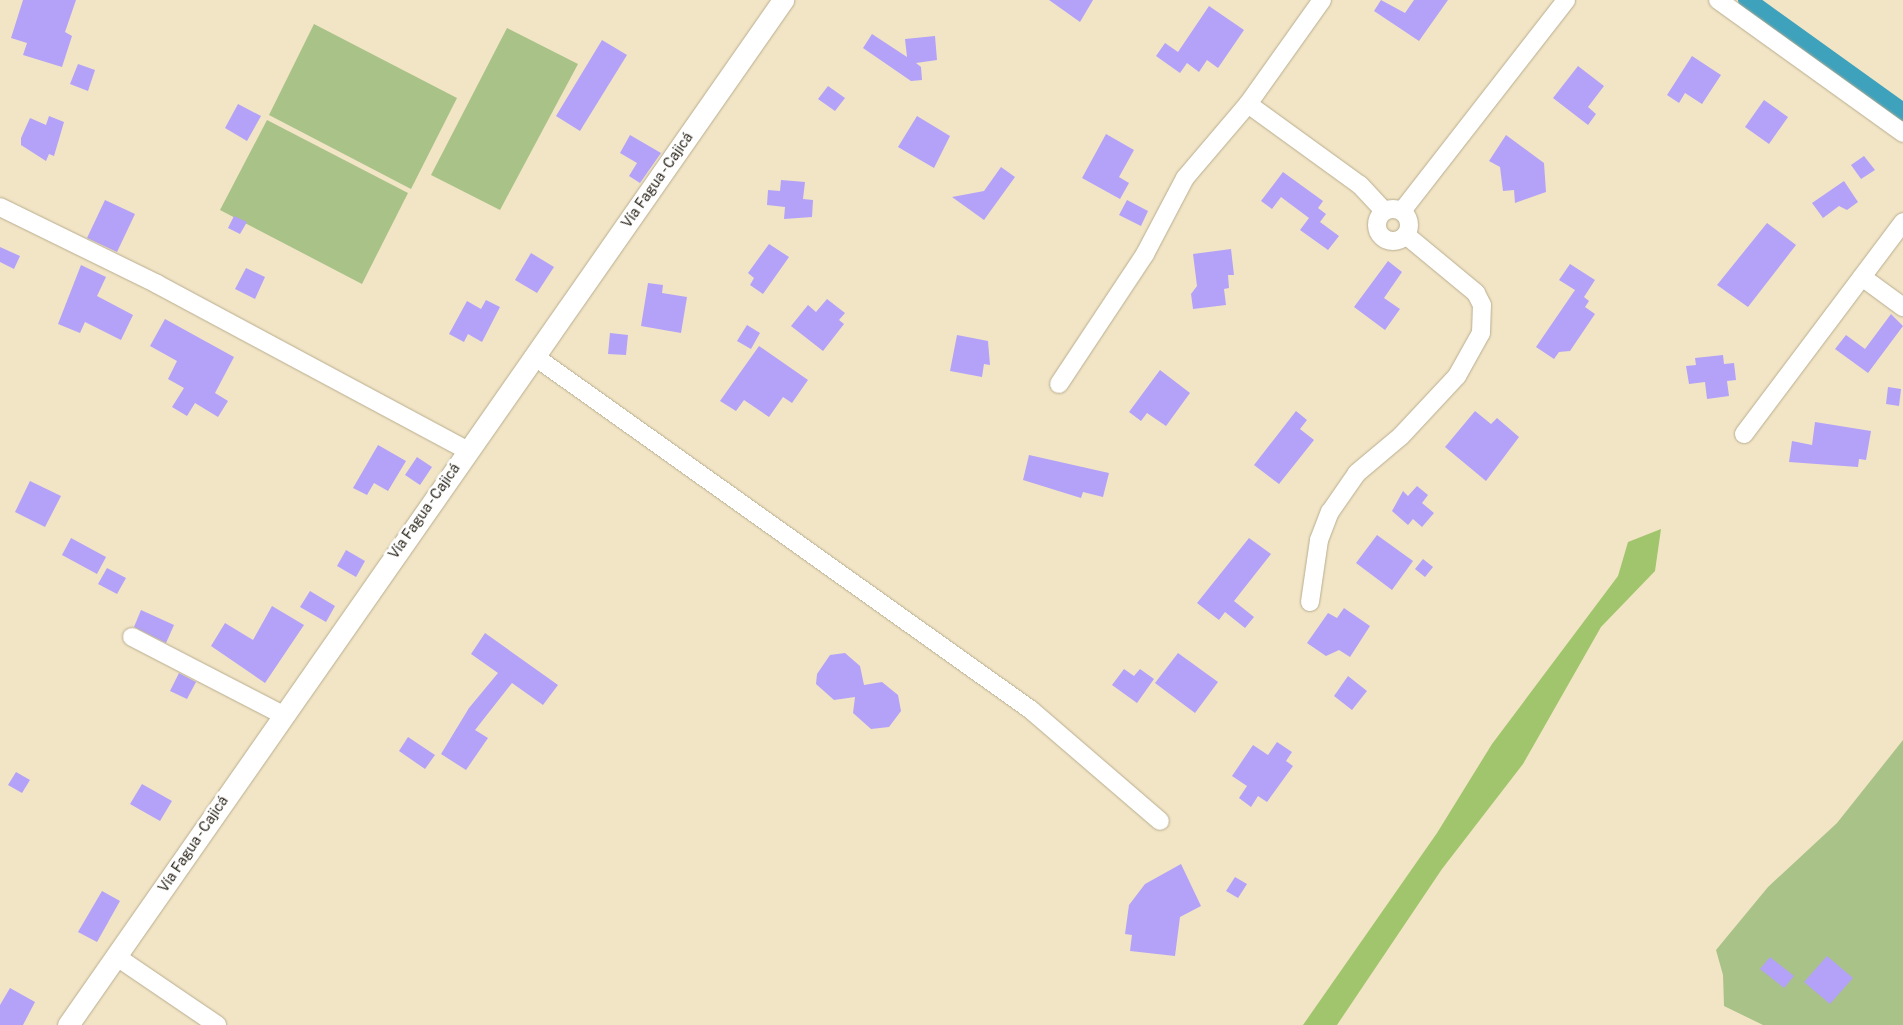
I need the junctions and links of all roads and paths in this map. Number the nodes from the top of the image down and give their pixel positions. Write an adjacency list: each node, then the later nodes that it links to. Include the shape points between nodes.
1 (783, 0): 14 (street, Vía Fagua - Cajicá)
2 (1322, 0): 5 (street)
3 (1566, 0): 9 (street)
4 (1718, 0): 6 (street)
5 (1248, 104): 8 (street, via 1360,185); 15 (street, via 1185,178 1145,254)
6 (1903, 133)
7 (0, 207): 17 (street, via 157,284)
8 (1384, 211): 9 (street); 11 (street, via 1377,221 1381,236 1391,241)
9 (1402, 211): 11 (street, via 1409,222)
10 (1903, 222): 12 (street)
11 (1406, 235): 18 (street, via 1476,293 1482,305 1480,333 1457,376 1401,436 1358,474 1330,512 1319,540)
12 (1862, 277): 13 (street); 16 (street)
13 (1903, 307)
14 (534, 356): 17 (street, Vía Fagua - Cajicá); 21 (street, via 1031,710)
15 (1059, 384)
16 (1744, 434)
17 (467, 450): 20 (street, Vía Fagua - Cajicá)
18 (1310, 602)
19 (132, 636): 20 (street)
20 (281, 714): 22 (street, Vía Fagua - Cajicá)
21 (1160, 821)
22 (117, 957): 23 (street, Vía Fagua - Cajicá); 24 (street)
23 (68, 1025)
24 (217, 1025)

